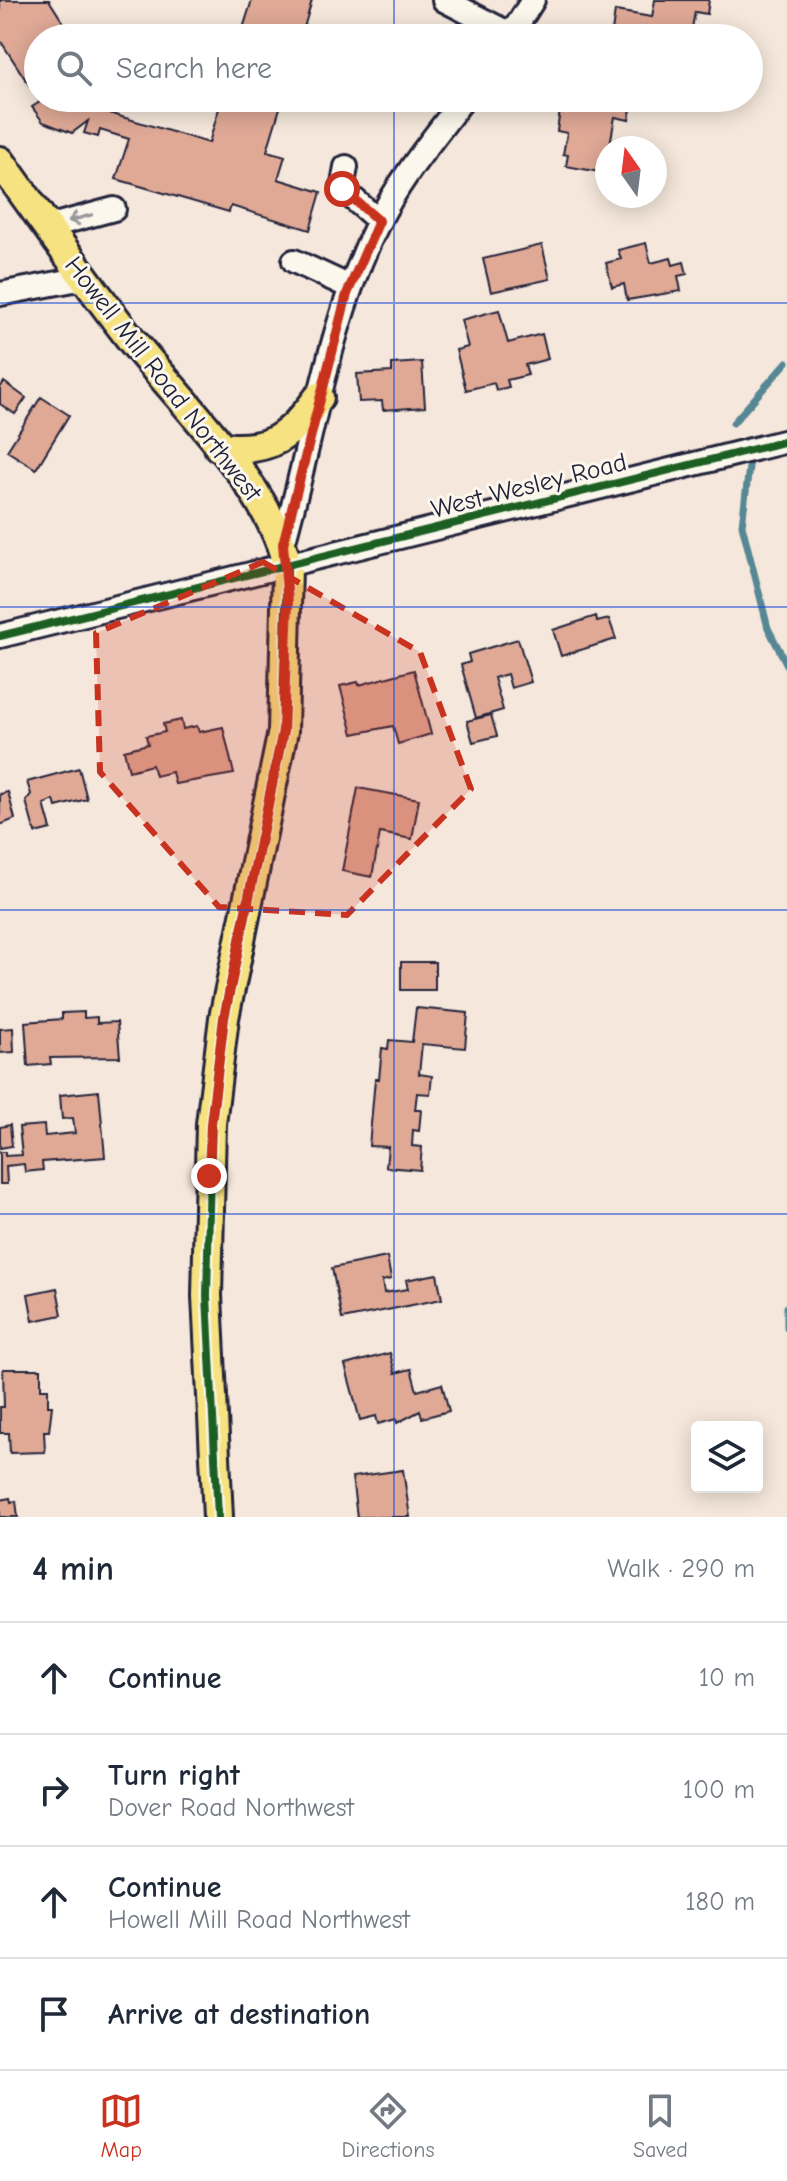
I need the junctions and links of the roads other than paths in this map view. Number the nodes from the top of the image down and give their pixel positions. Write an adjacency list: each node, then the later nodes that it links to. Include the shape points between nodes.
1 (444, 0): 3 (street)
2 (533, 0): 4 (street)
3 (489, 24)
4 (518, 24)
5 (453, 112): 9 (street)
6 (0, 161): 10 (main road, Howell Mill Road Northwest)
7 (346, 167): 9 (street, via 342,189)
8 (114, 209): 10 (street, one-way to 10)
9 (379, 221): 13 (street)
10 (47, 227): 12 (main road, Howell Mill Road Northwest)
11 (294, 261): 13 (street)
12 (84, 278): 14 (street); 17 (main road, Howell Mill Road Northwest)
13 (350, 287): 15 (street)
14 (0, 294)
15 (319, 397): 17 (main road, via 293,431 271,443 246,450); 18 (street)
16 (787, 441): 18 (street, West Wesley Road)
17 (219, 447): 18 (main road, Howell Mill Road Northwest, via 255,494)
18 (285, 556): 19 (street, West Wesley Road); 20 (main road, via 283,731 224,1018 211,1124 207,1296)
19 (0, 636)
20 (218, 1517)

